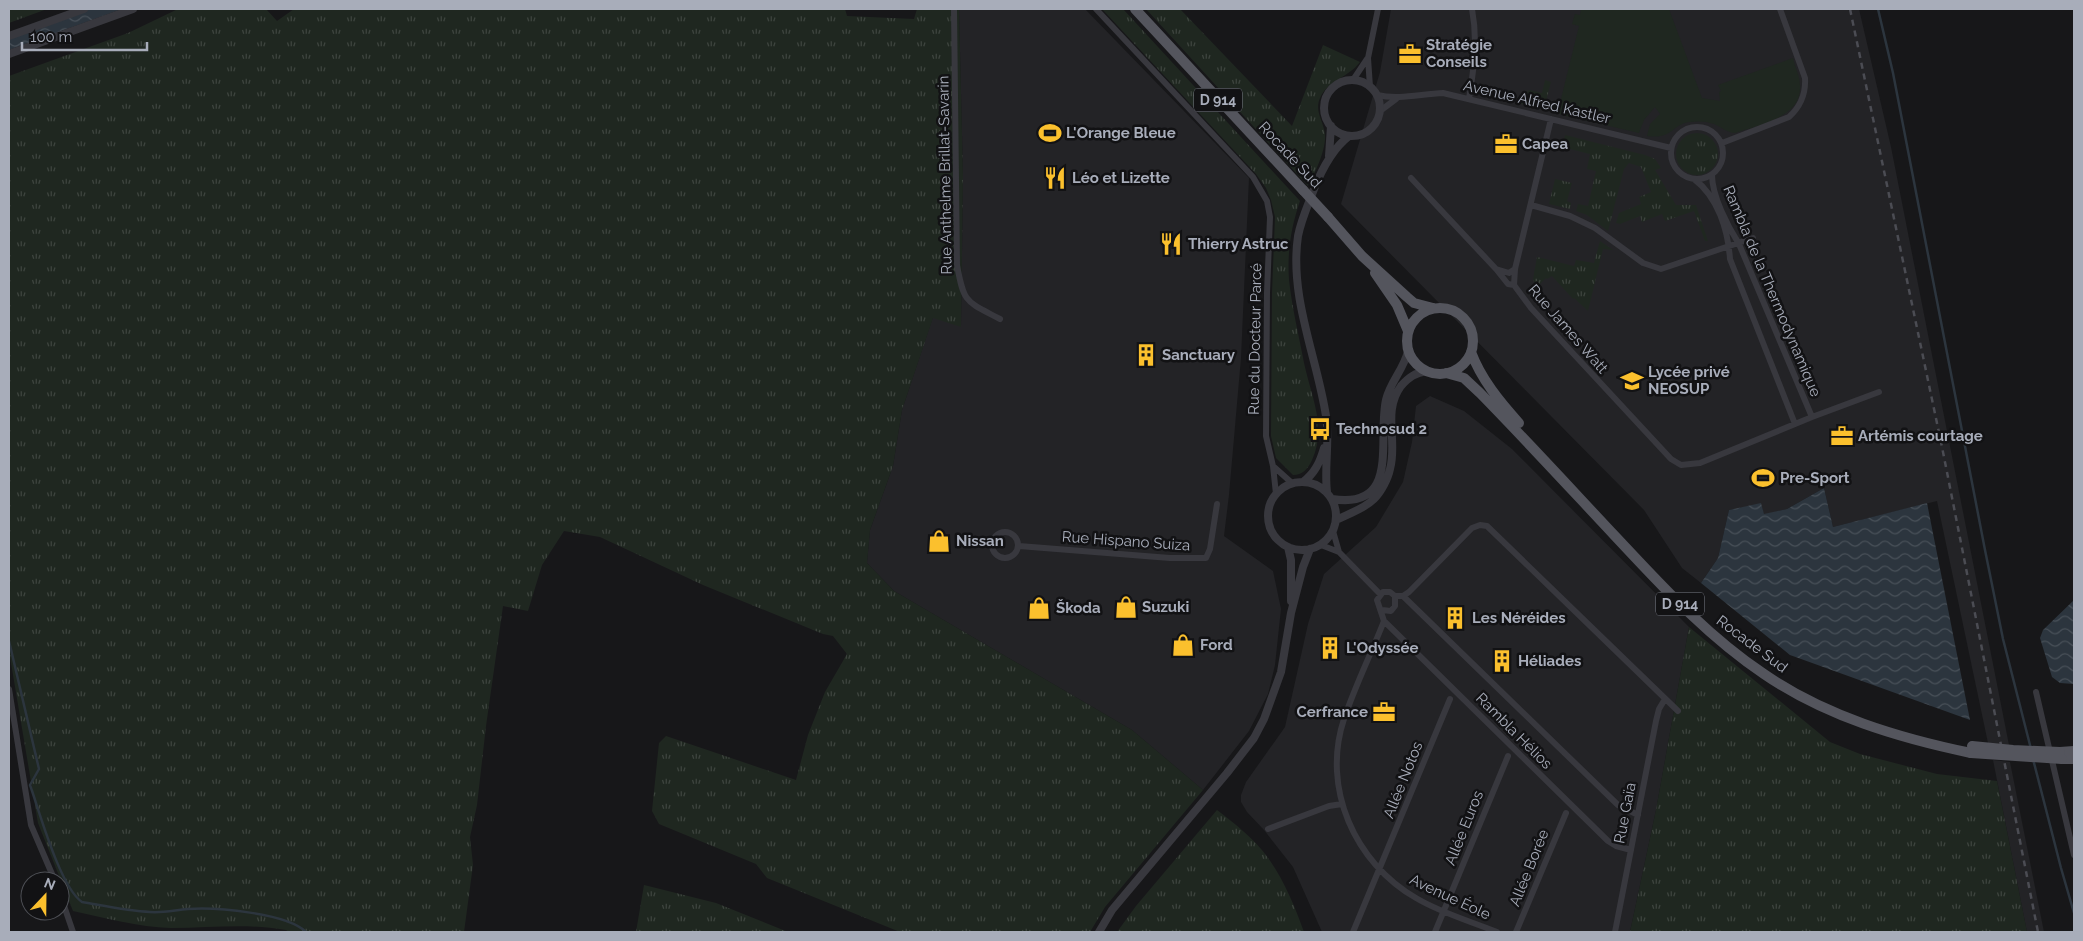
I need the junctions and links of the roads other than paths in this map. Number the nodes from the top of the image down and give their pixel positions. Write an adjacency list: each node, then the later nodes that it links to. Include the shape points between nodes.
1 (84, 9): 9 (street)
2 (133, 9): 10 (street)
3 (954, 9): 36 (street, Rue Anthelme Brillat-Savarin, via 957,265 961,288 969,303)
4 (1096, 9): 46 (street, Rue du Docteur Parcé, via 1253,176 1267,201 1270,217 1266,436)
5 (1135, 9): 31 (main road, Rocade Sud / D 914, bridge)
6 (1378, 9): 11 (street)
7 (1472, 9): 16 (street, via 1476,34)
8 (1780, 9): 21 (street, via 1805,78 1806,89 1797,110 1789,117)
9 (9, 36)
10 (9, 54)
11 (1368, 58): 12 (street); 13 (street)
12 (1353, 80): 13 (street); 19 (street, via 1336,86 1325,100 1326,118)
13 (1370, 87): 14 (street)
14 (1377, 95): 15 (street); 17 (street)
15 (1396, 98): 16 (street, Avenue Alfred Kastler, via 1443,93); 17 (street)
16 (1469, 99): 18 (street, Avenue Alfred Kastler)
17 (1380, 111): 20 (street, via 1377,122 1369,130)
18 (1551, 119): 22 (street, Avenue Alfred Kastler); 27 (street, Rue James Watt)
19 (1331, 126): 20 (street); 23 (street)
20 (1349, 136): 23 (street)
21 (1722, 143): 22 (street, via 1708,128 1695,126 1680,133); 24 (street, via 1724,158)
22 (1671, 148): 26 (street, via 1676,169)
23 (1329, 158): 45 (street, via 1303,217 1296,254 1303,316 1324,403)
24 (1712, 175): 26 (street); 29 (street, Rambla de la Thermodynamique, via 1714,191)
25 (1411, 178): 32 (street)
26 (1694, 179): 30 (street, Rambla de la Thermodynamique, via 1710,194)
27 (1531, 205): 30 (street, via 1573,217 1651,267 1661,269); 33 (street, Rue James Watt)
28 (1753, 238): 29 (street)
29 (1739, 244): 30 (street); 43 (street, Rambla de la Thermodynamique)
30 (1729, 246): 44 (street, Rambla de la Thermodynamique, via 1730,259)
31 (1362, 256): 35 (main road, Rocade Sud / D 914, via 1414,303); 37 (main road, Rocade Sud / D 914, via 1393,299)
32 (1496, 269): 33 (street, via 1509,273); 34 (street, via 1508,284)
33 (1515, 270): 34 (street, Rue James Watt)
34 (1514, 285): 44 (street, Rue James Watt, via 1531,308 1670,459 1681,465 1700,463)
35 (1434, 308): 37 (main road, via 1418,316); 39 (main road, via 1446,308 1465,319 1472,335)
36 (1000, 319)
37 (1408, 331): 38 (main road)
38 (1408, 352): 40 (main road); 50 (street, via 1386,398 1384,462 1376,484 1357,499 1348,501)
39 (1472, 352): 41 (main road, via 1462,366); 70 (main road, Rocade Sud / D 914, via 1477,367 1508,411 1649,564 1696,612 1739,648 1797,686 1868,720)
40 (1427, 371): 41 (main road); 52 (street, via 1408,378 1393,400 1390,429 1392,460 1385,482 1373,500)
41 (1446, 373): 70 (main road, Rocade Sud / D 914, via 1464,378 1480,392 1691,615 1765,675 1866,725 1907,738)
42 (1879, 392): 43 (street, Rue James Watt)
43 (1812, 417): 44 (street, Rue James Watt)
44 (1795, 424)
45 (1327, 437): 47 (street, via 1321,461); 50 (street, via 1325,477)
46 (1273, 466): 48 (street); 49 (street, Rue du Docteur Parcé)
47 (1303, 482): 48 (street); 50 (street, via 1320,487)
48 (1292, 483): 49 (street)
49 (1276, 494): 56 (street, via 1269,506 1269,523 1272,533)
50 (1329, 495): 52 (street, via 1335,505)
51 (1217, 504): 55 (street, Rue Hispano Suiza, via 1206,558)
52 (1336, 520): 53 (street)
53 (1333, 531): 54 (street); 58 (street)
54 (1321, 545): 57 (street); 58 (street)
55 (1019, 546): 55 (street, via 1014,535 1006,532 998,534 992,545 997,556 1005,559 1016,554)
56 (1288, 547): 57 (street); 63 (street)
57 (1310, 549): 63 (street)
58 (1340, 552): 59 (street)
59 (1380, 594): 60 (street, via 1390,592); 62 (street, via 1377,603)
60 (1395, 596): 61 (street); 62 (street, via 1394,609)
61 (1403, 596): 68 (street, via 1472,528 1487,526); 77 (street, Rambla Hélios, via 1618,805)
62 (1382, 610): 64 (street)
63 (1291, 613): 84 (street, via 1277,688 1254,738 1112,910)
64 (1384, 621): 75 (street, Avenue Éole, via 1339,740 1337,776); 79 (street, Rambla Hélios, via 1608,841)
65 (9, 689): 82 (street, via 32,825)
66 (2036, 692): 80 (street)
67 (1450, 699): 81 (street, Allée Notos)
68 (1665, 699): 69 (street); 77 (street, Rue Gaïa, via 1658,715)
69 (1678, 711)
70 (1971, 749): 73 (main road, Rocade Sud / D 914, bridge)
71 (2074, 751): 73 (main road, Rocade Sud / D 914)
72 (1508, 756): 83 (street, Allée Euros)
73 (2061, 756): 74 (main road, Rocade Sud / D 914)
74 (2074, 759)
75 (1342, 804): 78 (street); 81 (street, Avenue Éole, via 1357,841)
76 (1566, 813): 88 (street, Allée Borée)
77 (1638, 815): 79 (street, Rue Gaïa)
78 (1268, 829)
79 (1631, 850): 89 (street, Rue Gaïa)
80 (2074, 854)
81 (1379, 870): 83 (street, Avenue Éole, via 1396,886); 85 (street, Allée Notos)
82 (51, 871)
83 (1444, 911): 86 (street, Allée Euros); 87 (street, Avenue Éole)
84 (1099, 932)
85 (1353, 932)
86 (1434, 932)
87 (1497, 932)
88 (1516, 932)
89 (1615, 932)

